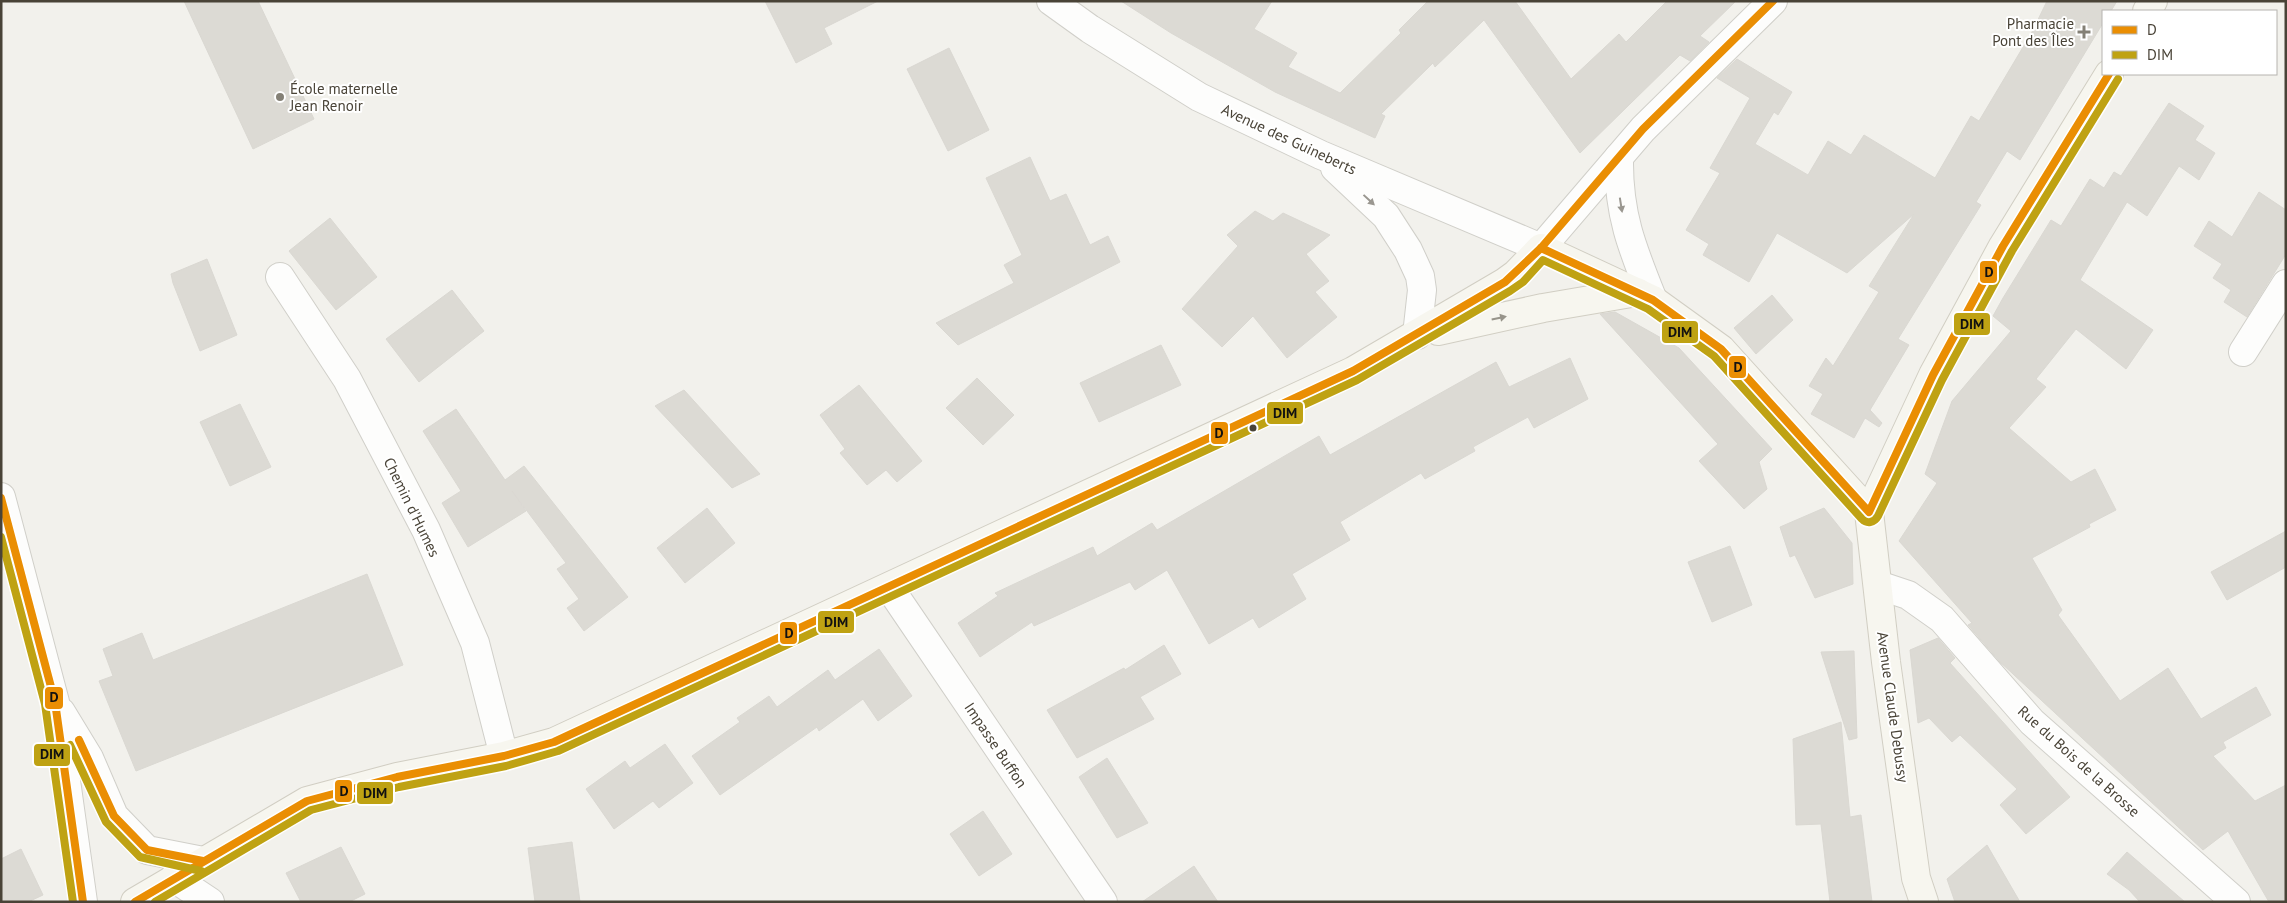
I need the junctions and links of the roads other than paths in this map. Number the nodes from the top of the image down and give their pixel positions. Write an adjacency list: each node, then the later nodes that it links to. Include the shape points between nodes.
1 (1051, 1): 4 (street, Avenue des Guineberts, via 1199,97)
2 (1773, 1): 5 (street, via 1643,129)
3 (2108, 75): 13 (main road, via 2003,246 1933,375)
4 (1321, 155): 6 (street, Avenue des Guineberts); 10 (street, one-way to 10, via 1386,216 1408,250 1420,276 1422,290)
5 (1619, 157): 6 (street); 9 (street, one-way to 9, via 1618,188 1624,222)
6 (1541, 248): 9 (main road); 10 (main road, via 1505,282)
7 (280, 277): 17 (street, Chemin d'Humes, via 347,379 426,530 475,643)
8 (2286, 284): 11 (street)
9 (1645, 296): 10 (main road, one-way to 9, via 1543,308); 13 (main road, via 1722,349)
10 (1417, 335): 15 (main road, via 1353,371)
11 (2243, 352)
12 (1, 497): 16 (street)
13 (1870, 512): 14 (main road, Avenue Claude Debussy)
14 (1878, 585): 24 (main road, Avenue Claude Debussy, via 1916,878); 25 (street, Rue du Bois de la Brosse, via 1908,595 1942,620 2032,722)
15 (889, 587): 17 (main road, via 554,742); 23 (street, Impasse Buffon)
16 (55, 702): 18 (street, via 89,758 114,816 147,850); 20 (street)
17 (504, 756): 18 (main road, via 397,777 307,801)
18 (203, 861): 19 (main road)
19 (174, 878): 21 (main road); 22 (street)
20 (83, 902)
21 (135, 902)
22 (210, 902)
23 (1103, 902)
24 (1924, 902)
25 (2236, 902)

